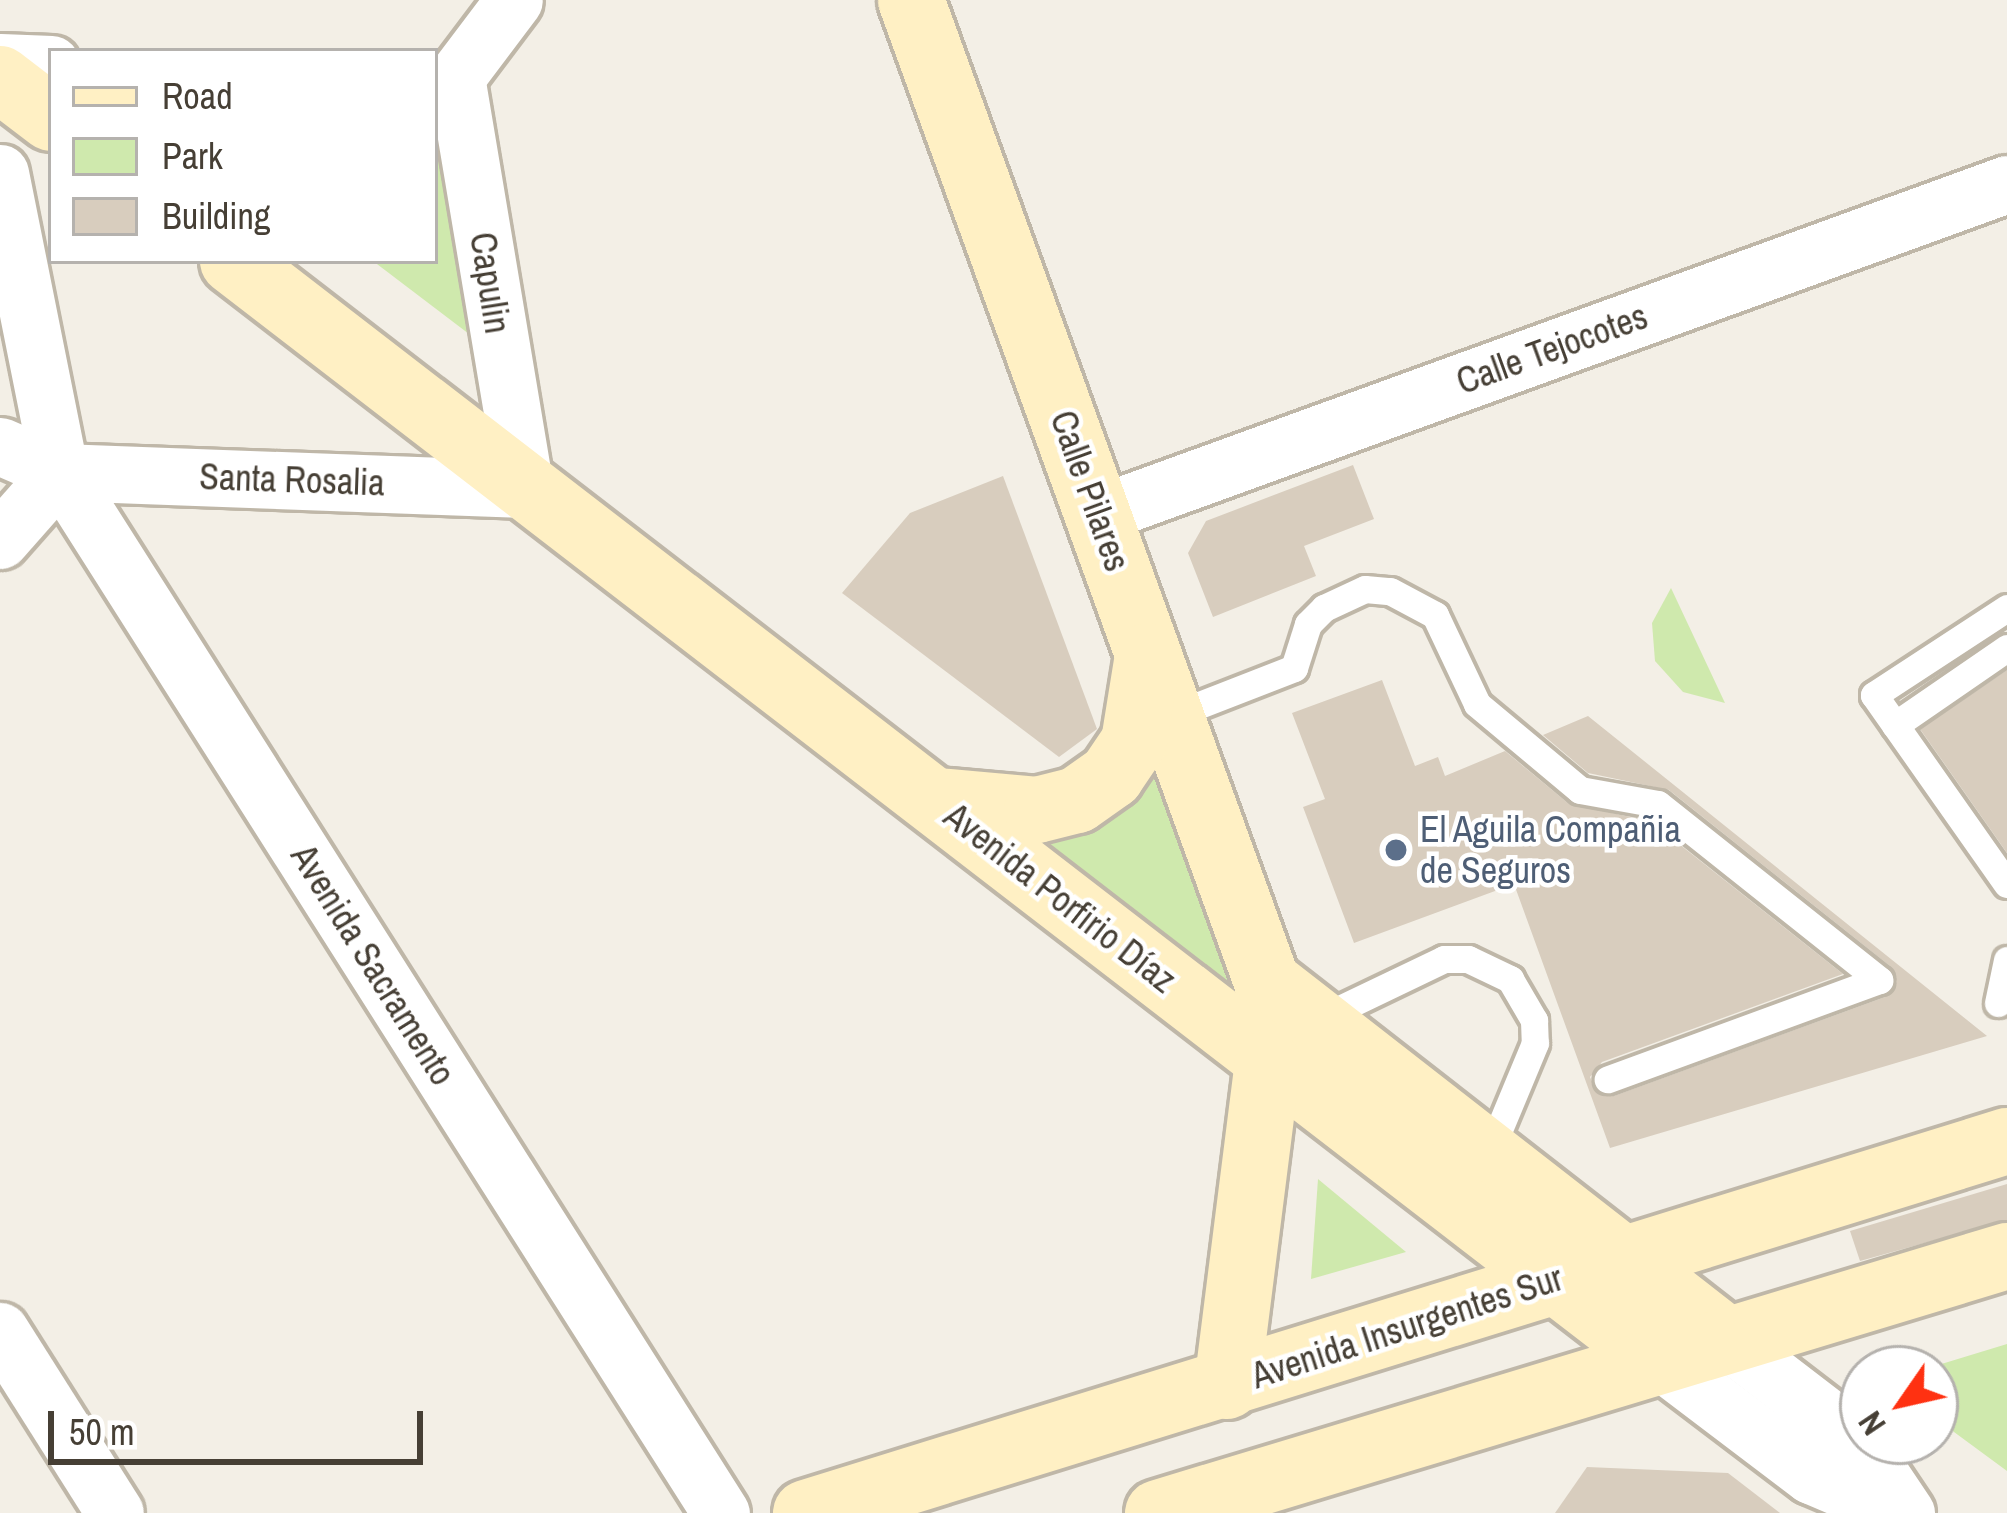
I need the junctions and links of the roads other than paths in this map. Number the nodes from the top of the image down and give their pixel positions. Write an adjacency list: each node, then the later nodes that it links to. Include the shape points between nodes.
1 (514, 0): 5 (street, Capulin)
2 (911, 0): 14 (street, Calle Pilares)
3 (0, 62): 4 (street)
4 (48, 64)
5 (446, 77): 13 (street, Capulin)
6 (0, 79): 7 (street)
7 (48, 116)
8 (0, 173): 12 (street)
9 (2007, 184): 14 (street, Calle Tejocotes)
10 (237, 264): 13 (street, Avenida Porfirio Díaz)
11 (0, 446): 12 (street)
12 (60, 472): 13 (street, Santa Rosalia); 15 (street); 37 (street, Avenida Sacramento)
13 (525, 489): 21 (street, Avenida Porfirio Díaz)
14 (1098, 514): 17 (street, Calle Pilares)
15 (0, 540)
16 (2007, 608): 20 (lane, via 1874,695)
17 (1149, 646): 19 (street, Calle Pilares); 21 (street, via 1134,742 1111,776 1077,800 1036,810)
18 (2007, 648): 20 (lane)
19 (1171, 716): 25 (street, Calle Pilares); 26 (lane, via 1294,668 1308,624 1324,608 1365,590 1390,591 1435,615 1478,704 1580,790 1658,804 1879,980)
20 (1894, 725): 22 (lane)
21 (938, 801): 25 (street, Avenida Porfirio Díaz)
22 (2007, 884)
23 (2007, 960): 24 (lane)
24 (1998, 1003)
25 (1283, 1022): 28 (street, Avenida Porfirio Díaz); 28 (lane, via 1444,959 1468,959 1510,979 1534,1020 1535,1043); 31 (street, Avenida Porfirio Díaz); 35 (street)
26 (1607, 1079)
27 (2007, 1142): 30 (street, Avenida Insurgentes Sur)
28 (1488, 1156): 30 (street, Avenida Porfirio Díaz)
29 (2007, 1256): 33 (street)
30 (1620, 1258): 31 (street, Avenida Insurgentes Sur); 33 (street, Avenida Porfirio Díaz)
31 (1553, 1280): 34 (street, Avenida Porfirio Díaz); 35 (street, Avenida Insurgentes Sur)
32 (0, 1331): 36 (street)
33 (1724, 1338): 34 (street); 40 (street, Avenida Porfirio Díaz, via 1858,1440)
34 (1658, 1358): 39 (street); 40 (street, Avenida Porfirio Díaz, via 1811,1475)
35 (1227, 1386): 38 (street, Avenida Insurgentes Sur)
36 (115, 1513)
37 (721, 1513)
38 (806, 1513)
39 (1158, 1513)
40 (1903, 1513)

